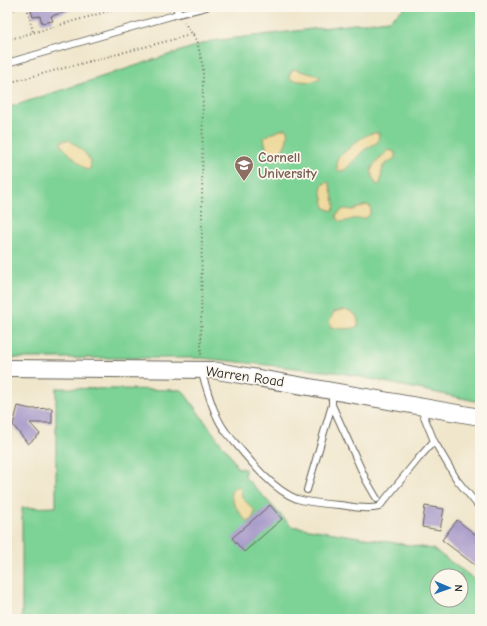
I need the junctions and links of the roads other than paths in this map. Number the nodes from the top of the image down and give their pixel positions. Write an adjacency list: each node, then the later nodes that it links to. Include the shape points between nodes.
1 (176, 7): 3 (lane)
2 (205, 7): 3 (lane)
3 (178, 14): 4 (lane)
4 (7, 62)
5 (7, 368): 6 (street, Warren Road)
6 (201, 370): 7 (street, Warren Road, via 212,370); 10 (lane, via 214,410 223,428 281,491 296,498 333,505 380,507)
7 (332, 397): 8 (street, Warren Road); 11 (lane); 12 (lane, via 366,480)
8 (420, 406): 9 (street, Warren Road); 10 (lane)
9 (480, 417)
10 (434, 441): 13 (lane, via 456,480)
11 (307, 490)
12 (377, 499)
13 (480, 508)

